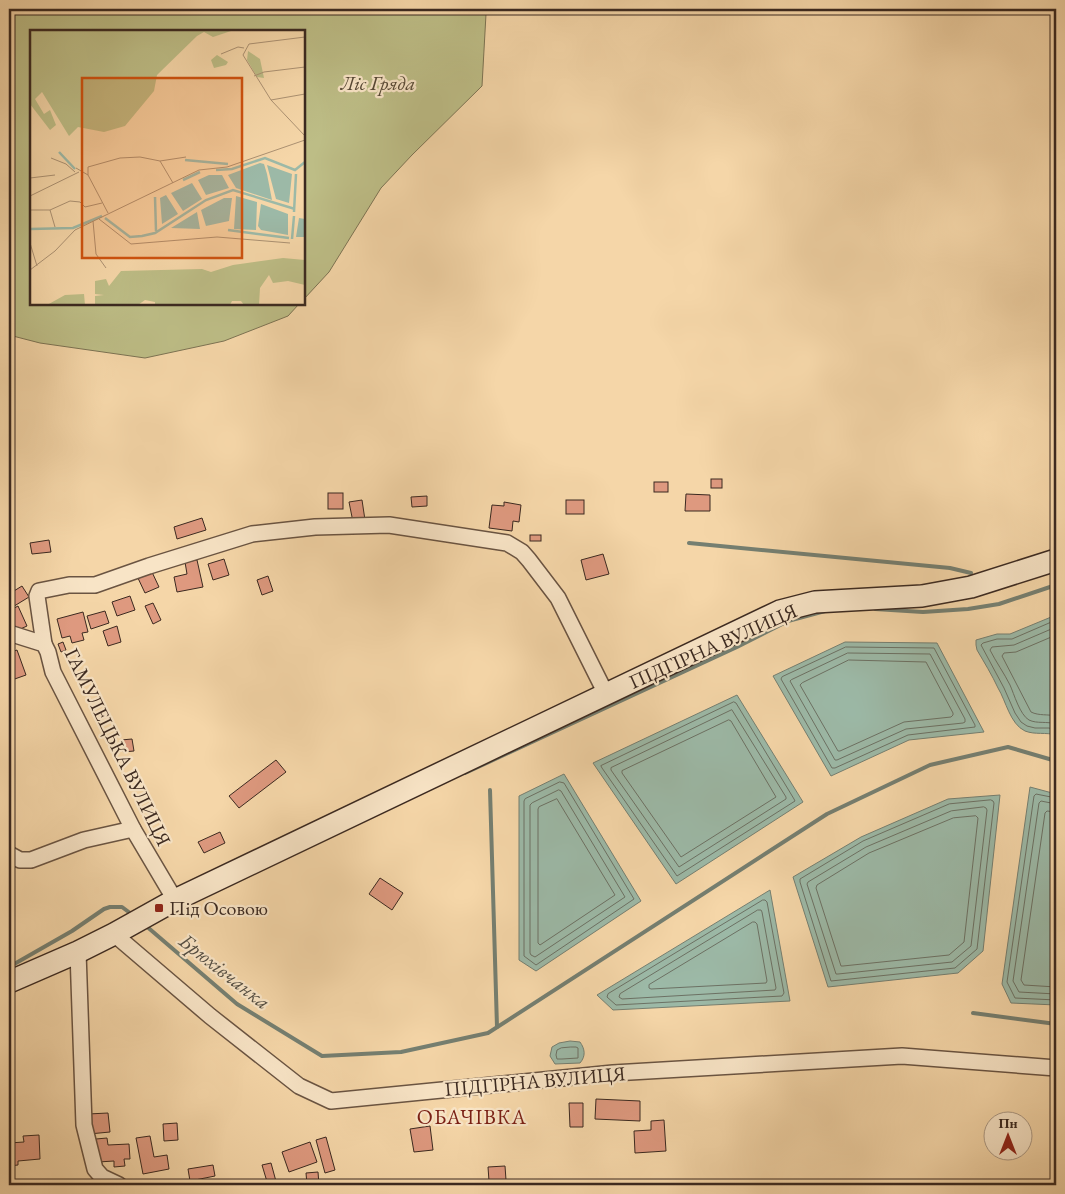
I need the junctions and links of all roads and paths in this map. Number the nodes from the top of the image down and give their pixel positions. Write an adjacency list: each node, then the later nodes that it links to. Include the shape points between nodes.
1 (1056, 560): 4 (street, ПІДГІРНА ВУЛИЦЯ, via 951,591 922,596 814,602 780,611)
2 (9, 633): 3 (street, ГАМУЛЕЦЬКА ВУЛИЦЯ)
3 (44, 644): 4 (street, ПІДГІРНА ВУЛИЦЯ, via 39,591 69,585 96,586 252,534 315,527 389,525 507,544 522,552 558,598); 5 (street, ГАМУЛЕЦЬКА ВУЛИЦЯ, via 54,672)
4 (606, 694): 7 (street, ПІДГІРНА ВУЛИЦЯ)
5 (133, 830): 6 (street, via 84,840 31,860 20,860); 7 (street, ГАМУЛЕЦЬКА ВУЛИЦЯ)
6 (9, 854)
7 (175, 900): 8 (street, ПІДГІРНА ВУЛИЦЯ)
8 (121, 930): 9 (street, ПІДГІРНА ВУЛИЦЯ); 11 (street, ПІДГІРНА ВУЛИЦЯ, via 210,1016 299,1086 331,1101 613,1073 902,1056)
9 (78, 952): 10 (street, ПІДГІРНА ВУЛИЦЯ); 12 (street, via 84,1125 95,1169 102,1177)
10 (9, 982)
11 (1056, 1068)
12 (120, 1185)

